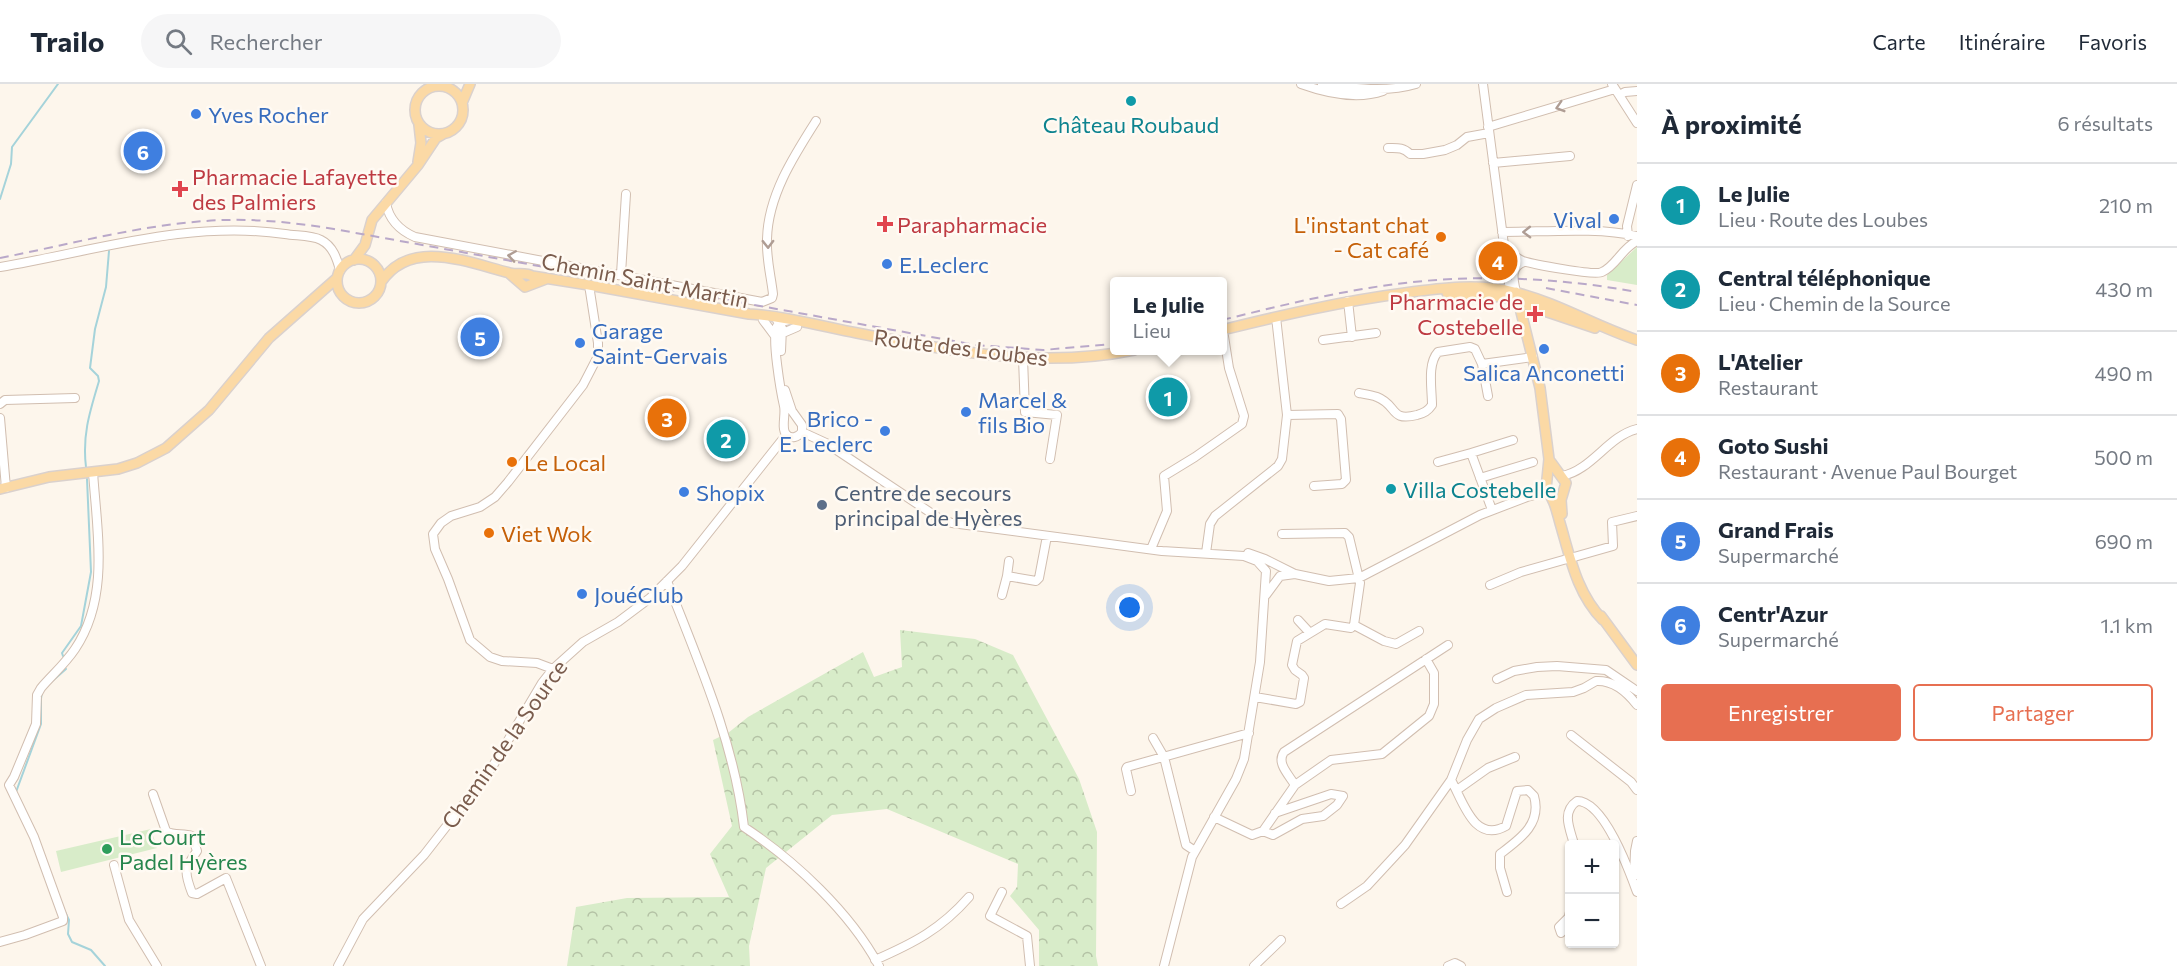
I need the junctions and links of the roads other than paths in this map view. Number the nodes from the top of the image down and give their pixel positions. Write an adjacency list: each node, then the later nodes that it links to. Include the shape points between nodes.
1 (470, 84): 10 (main road)
2 (1301, 84): 7 (street, via 1366,95)
3 (1322, 84): 7 (street)
4 (1416, 84): 7 (street)
5 (1483, 84): 14 (street)
6 (448, 86): 10 (main road); 13 (main road, via 427,89 417,99 414,113)
7 (1390, 89)
8 (1615, 89): 9 (street); 12 (street); 14 (street, one-way to 14)
9 (1637, 91)
10 (462, 103): 15 (main road, via 459,123)
11 (816, 122): 37 (street, Chemin Saint-Martin, one-way to 37, via 784,176 770,215 767,237 773,294 768,300 762,302)
12 (1637, 123)
13 (419, 125): 15 (main road, via 430,133); 19 (main road)
14 (1488, 130): 16 (street, via 1445,150 1423,154 1410,154 1400,147); 18 (street)
15 (443, 134): 19 (main road)
16 (1388, 148)
17 (1570, 156): 18 (street)
18 (1493, 163): 23 (street)
19 (418, 165): 22 (main road)
20 (1637, 185): 24 (street)
21 (626, 194): 37 (street)
22 (386, 203): 27 (main road, via 372,220); 37 (street, Chemin Saint-Martin, one-way to 22, via 415,237 395,223)
23 (1502, 232): 24 (street, one-way to 23); 28 (street)
24 (1628, 234): 25 (street); 29 (street)
25 (1637, 236)
26 (1637, 241): 29 (street)
27 (365, 245): 31 (main road); 33 (main road)
28 (1504, 246): 32 (street); 38 (street)
29 (1627, 248): 32 (street, via 1608,269 1596,274)
30 (337, 257): 31 (street); 35 (street, via 318,239 216,230 174,233); 36 (street)
31 (352, 261): 33 (main road); 36 (main road)
32 (1524, 262): 44 (street, via 1513,273)
33 (373, 264): 34 (main road, Route des Loubes); 39 (main road)
34 (395, 266): 39 (main road); 40 (main road, Route des Loubes, via 431,256 527,279 548,278)
35 (0, 267)
36 (338, 274): 43 (main road, via 337,286); 46 (main road, via 329,287)
37 (621, 274)
38 (1507, 275): 41 (street); 44 (street)
39 (381, 282): 43 (main road, via 378,293 369,301 351,303)
40 (589, 285): 49 (main road, Route des Loubes); 117 (street, via 598,356 587,378 495,497 480,507 451,516 433,534 435,549 470,640 490,657)
41 (1498, 289): 42 (main road); 44 (main road)
42 (1417, 291): 44 (main road); 45 (main road)
43 (342, 296): 46 (main road, via 324,295)
44 (1514, 296): 47 (main road); 48 (main road); 55 (main road, via 1558,305); 63 (main road)
45 (1348, 301): 50 (main road); 57 (street)
46 (307, 303): 83 (main road, via 269,339 209,410 176,440 137,463)
47 (1533, 306): 48 (main road); 55 (main road)
48 (1520, 313): 63 (main road)
49 (749, 314): 51 (main road, Route des Loubes); 52 (main road, Route des Loubes)
50 (1276, 317): 53 (main road); 69 (street)
51 (763, 320): 52 (main road, Route des Loubes); 56 (street)
52 (785, 321): 56 (street); 56 (street); 62 (main road, Route des Loubes)
53 (1227, 329)
54 (1376, 333): 57 (street)
55 (1616, 333): 59 (main road)
56 (779, 334): 71 (street, via 786,393); 72 (street)
57 (1352, 337): 58 (street)
58 (1323, 340)
59 (1637, 340)
60 (1110, 354): 62 (main road, Route des Loubes, via 1069,359)
61 (1227, 355): 96 (street, via 1244,416 1242,424 1164,476 1167,511)
62 (1023, 358): 78 (street, via 1025,412 1057,415)
63 (1530, 358): 64 (street); 79 (main road, via 1540,388)
64 (1482, 364): 65 (street, via 1470,347 1438,352 1432,362 1432,405 1424,413 1404,418 1378,397); 66 (street)
65 (1359, 393)
66 (1488, 396)
67 (75, 398): 68 (street, via 5,400)
68 (0, 404)
69 (1287, 415): 87 (street, via 1338,414 1341,419 1346,480); 97 (street, via 1278,466 1215,516)
70 (0, 418): 88 (street)
71 (799, 420): 72 (street, via 791,419); 74 (street)
72 (784, 424): 75 (street)
73 (1637, 429): 82 (street, via 1622,435)
74 (802, 432): 75 (street, via 796,437); 95 (street, via 826,443 940,519)
75 (786, 435): 105 (street, Chemin de la Source)
76 (1513, 440): 77 (street)
77 (1471, 453): 80 (street); 85 (street)
78 (1050, 459)
79 (1549, 459): 84 (main road); 86 (main road)
80 (1438, 462)
81 (1533, 462): 85 (street)
82 (1578, 470): 84 (street); 89 (street)
83 (93, 472): 88 (main road); 150 (street, via 99,581 94,607 74,650 40,688 36,724 9,785 34,837 63,921)
84 (1561, 476): 86 (main road, via 1554,475); 89 (main road, via 1566,481)
85 (1480, 478): 92 (street)
86 (1547, 482): 90 (main road); 91 (street)
87 (1314, 486)
88 (3, 488)
89 (1564, 490): 90 (main road); 99 (main road, via 1562,512)
90 (1551, 494): 91 (street); 99 (main road)
91 (1527, 497): 92 (street)
92 (1492, 510): 104 (street)
93 (1637, 516): 99 (street, via 1612,522 1613,546)
94 (1282, 534): 104 (street, via 1345,533)
95 (1047, 536): 96 (street); 103 (street, via 1039,578 1036,581)
96 (1151, 549): 97 (street)
97 (1206, 553): 98 (street)
98 (1216, 554): 101 (street, via 1259,556); 102 (street, via 1257,561)
99 (1572, 557): 106 (street); 114 (main road, via 1603,620)
100 (1009, 561): 103 (street)
101 (1278, 572): 102 (street, via 1270,578); 102 (street, via 1269,566); 104 (street, via 1329,581); 108 (street)
102 (1267, 573): 108 (street)
103 (1007, 576): 107 (street)
104 (1359, 578): 110 (street)
105 (667, 581): 117 (street, Chemin de la Source, via 634,610 583,642); 151 (street, via 721,726 744,827 822,892 867,944)
106 (1490, 585)
107 (1002, 595)
108 (1265, 596): 121 (street)
109 (1298, 620): 112 (street)
110 (1354, 625): 111 (street, via 1396,644); 112 (street, via 1352,628 1325,624)
111 (1419, 631)
112 (1310, 633): 121 (street, via 1297,641 1292,664 1304,678 1300,702)
113 (1448, 645): 115 (street)
114 (1625, 651): 116 (main road); 118 (main road)
115 (1426, 659): 129 (street, via 1284,752 1281,761); 129 (street, via 1434,674 1434,704 1429,716 1382,754 1332,760)
116 (1637, 665)
117 (553, 669): 154 (street, Chemin de la Source, via 491,769 424,855 363,919)
118 (1637, 674)
119 (1497, 679): 120 (street, via 1537,667 1606,670)
120 (1637, 691)
121 (1255, 698): 123 (street)
122 (1637, 704): 128 (street, via 1626,691 1601,681 1579,690 1534,694 1511,701 1479,719)
123 (1249, 734): 126 (street); 135 (street, via 1244,759)
124 (1572, 735): 131 (street)
125 (1153, 738): 126 (street)
126 (1164, 757): 132 (street, via 1127,767); 141 (street, via 1185,842)
127 (1515, 757): 130 (street, via 1488,768)
128 (1451, 780): 130 (street); 148 (street, via 1405,845 1367,886)
129 (1295, 785): 134 (street)
130 (1457, 790): 144 (street, via 1474,823 1491,831 1506,826 1517,791 1528,790 1534,796 1533,825 1500,854)
131 (1637, 790)
132 (1131, 791)
133 (153, 794): 153 (street, via 166,831 192,836 197,851 187,866 186,876 192,893 226,878)
134 (1275, 813): 136 (street); 136 (street, via 1331,794 1342,796 1323,816 1302,819 1273,835)
135 (1214, 817): 136 (street, via 1252,835); 141 (street)
136 (1263, 831)
137 (1573, 840): 138 (street, via 1568,809 1577,801 1584,801 1592,806)
138 (1616, 840)
139 (1637, 841): 143 (street)
140 (1619, 845): 143 (street)
141 (1195, 851): 156 (street)
142 (114, 865): 152 (street, via 129,920)
143 (1634, 881): 146 (street)
144 (1507, 891)
145 (1002, 892): 155 (street, via 990,916 1027,936)
146 (1637, 892)
147 (969, 897): 151 (street, via 933,931)
148 (1341, 904)
149 (1281, 940): 157 (street)
150 (0, 942)
151 (877, 963)
152 (157, 966)
153 (261, 966)
154 (338, 966)
155 (1030, 966)
156 (1164, 966)
157 (1254, 966)
158 (1448, 966): 159 (street)
159 (1461, 966)

